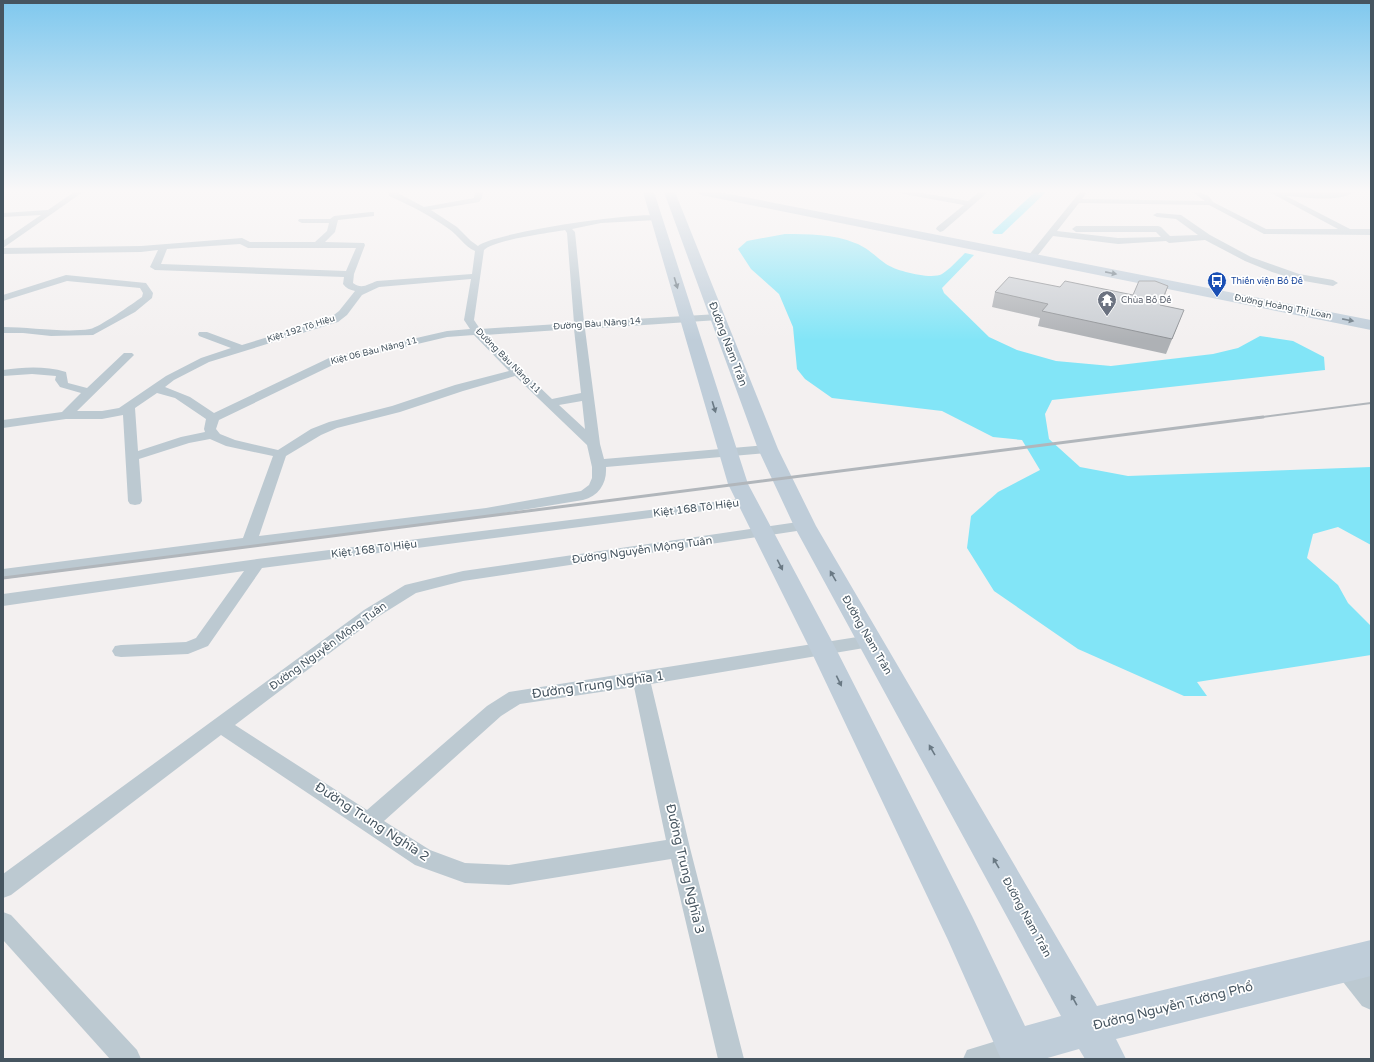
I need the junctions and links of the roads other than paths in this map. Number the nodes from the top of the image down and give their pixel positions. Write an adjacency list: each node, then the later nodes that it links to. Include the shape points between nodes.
1 (231, 242): 14 (street)
2 (243, 242): 13 (street, via 248,245)
3 (321, 242): 13 (street)
4 (464, 242): 16 (street)
5 (494, 242): 16 (street)
6 (572, 242): 26 (street)
7 (664, 242): 25 (street, one-way to 25)
8 (700, 242): 24 (street, Đường Nam Trân)
9 (968, 242): 17 (street, Đường Hoàng Thị Loan)
10 (990, 242): 17 (street, Đường Hoàng Thị Loan)
11 (1044, 242): 17 (street)
12 (1215, 242): 20 (street, via 1276,270)
13 (318, 244): 18 (street, via 362,245)
14 (163, 248): 15 (street); 18 (street, via 155,267)
15 (3, 250)
16 (480, 250): 19 (street, Đường Bàu Năng 11)
17 (1035, 253): 23 (street, Đường Hoàng Thị Loan); 27 (street, Đường Hoàng Thị Loan, one-way to 27)
18 (349, 274): 21 (street, via 349,286)
19 (476, 276): 21 (street, Kiệt 192 Tô Hiệu, via 387,282); 29 (street, Đường Bàu Năng 11, via 469,320)
20 (1333, 283)
21 (363, 290): 31 (street, Kiệt 192 Tô Hiệu, via 334,320)
22 (3, 298): 28 (street, via 66,278 143,285 148,293 146,298 130,310 93,332)
23 (1371, 313)
24 (718, 317): 25 (street, Đường Bàu Năng 14); 45 (street, Đường Nam Trân)
25 (687, 318): 26 (street, Đường Bàu Năng 14); 46 (street, one-way to 46)
26 (579, 325): 29 (street, Đường Bàu Năng 14); 37 (street)
27 (1371, 325)
28 (3, 330)
29 (476, 331): 33 (street, Đường Bàu Năng 11); 41 (street, Kiệt 06 Bàu Năng 11, via 447,334 333,360)
30 (204, 334): 31 (street)
31 (240, 348): 35 (street, Kiệt 192 Tô Hiệu, via 193,365)
32 (128, 355): 36 (street)
33 (517, 372): 38 (street, Đường Bàu Năng 11); 47 (street, via 396,409 333,425 316,432)
34 (3, 373): 36 (street, via 31,371 62,374 61,380 64,385)
35 (156, 389): 39 (street, Kiệt 192 Tô Hiệu); 41 (street, via 171,391)
36 (90, 392): 40 (street)
37 (587, 396): 38 (street); 44 (street)
38 (550, 403): 44 (street, Đường Bàu Năng 11)
39 (129, 408): 40 (street, Kiệt 192 Tô Hiệu, via 102,415); 48 (street)
40 (66, 416): 42 (street, Kiệt 192 Tô Hiệu)
41 (213, 418): 43 (street, via 210,429)
42 (5, 427)
43 (213, 434): 47 (street, via 231,443); 48 (street)
44 (593, 444): 49 (street, Đường Bàu Năng 11)
45 (768, 449): 46 (street); 52 (street, Đường Nam Trân)
46 (728, 453): 49 (street); 51 (street)
47 (280, 454): 54 (street)
48 (132, 457): 50 (street)
49 (599, 464): 54 (street, via 599,481 583,496 486,512)
50 (135, 501)
51 (746, 502): 53 (street); 55 (street, Kiệt 168 Tô Hiệu)
52 (805, 526): 53 (street, Đường Nguyễn Mộng Tuân); 58 (street, Đường Nam Trân, one-way to 52)
53 (763, 532): 59 (street, one-way to 59); 62 (street, Đường Nguyễn Mộng Tuân, via 463,576 410,589 370,614)
54 (250, 541): 56 (street)
55 (257, 564): 57 (street, Kiệt 168 Tô Hiệu); 60 (street, via 202,642 188,648)
56 (3, 574)
57 (3, 600)
58 (870, 641): 59 (street, Đường Trung Nghĩa 1); 69 (street, Đường Nam Trân, one-way to 58)
59 (823, 649): 61 (street, Đường Trung Nghĩa 1); 70 (street, one-way to 70)
60 (121, 650)
61 (641, 679): 63 (street, Đường Trung Nghĩa 1, via 516,696 494,711); 64 (street, Đường Trung Nghĩa 3)
62 (221, 725): 63 (street, Đường Trung Nghĩa 2); 65 (street, Đường Nguyễn Mộng Tuân)
63 (369, 821): 64 (street, Đường Trung Nghĩa 2, via 423,858 465,873 509,875)
64 (679, 848): 72 (street, Đường Trung Nghĩa 3)
65 (3, 887)
66 (3, 923): 71 (street)
67 (1358, 961): 68 (street); 69 (street, Đường Nguyễn Tường Phổ)
68 (1371, 997)
69 (1088, 1027): 70 (street, Đường Nguyễn Tường Phổ); 74 (street, Đường Nam Trân)
70 (1019, 1053): 73 (street, Đường Nguyễn Tường Phổ)
71 (128, 1059)
72 (731, 1059)
73 (976, 1059)
74 (1106, 1059)

